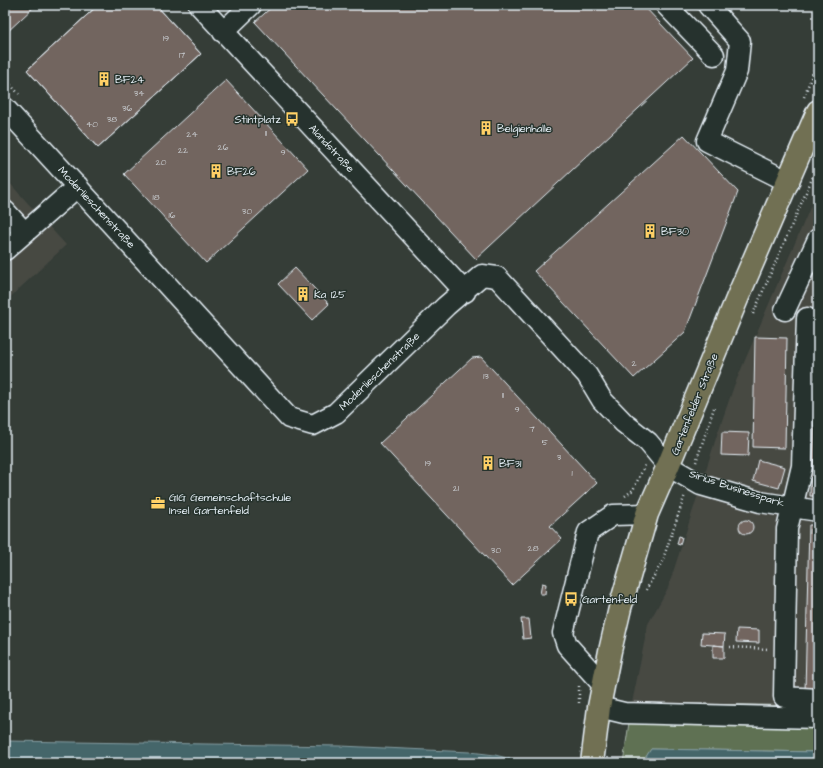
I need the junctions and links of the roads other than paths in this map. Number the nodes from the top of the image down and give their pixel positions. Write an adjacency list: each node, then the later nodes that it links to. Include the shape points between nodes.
1 (199, 5): 5 (street, Alandstraße)
2 (251, 5): 5 (street)
3 (708, 5): 9 (street, via 740,41 737,71 707,141)
4 (670, 17): 6 (street)
5 (223, 32): 16 (street, Alandstraße)
6 (714, 55)
7 (5, 108): 10 (street, Moderlieschenstraße)
8 (818, 111): 9 (main road, Gartenfelder Straße)
9 (789, 182): 18 (main road, Gartenfelder Straße, via 739,294)
10 (78, 186): 12 (street); 16 (street, Moderlieschenstraße, via 289,418 313,425 336,413 446,306)
11 (5, 211): 12 (street)
12 (24, 232): 14 (street)
13 (818, 239): 15 (street)
14 (5, 250)
15 (814, 260): 17 (street, via 780,309)
16 (465, 292): 18 (street, Moderlieschenstraße, via 482,275 497,278 587,375 602,400 624,423 648,442)
17 (813, 319): 19 (street, via 802,466)
18 (668, 466): 19 (street, Sirius Businesspark, via 691,476 762,493); 21 (main road, Gartenfelder Straße)
19 (793, 506): 20 (street, Sirius Businesspark); 23 (street, via 787,529 784,698)
20 (818, 511)
21 (647, 514): 22 (main road, Gartenfelder Straße, via 620,608); 22 (street, via 613,515 588,532 584,547 562,633 567,645)
22 (603, 685): 24 (main road, Gartenfelder Straße)
23 (818, 699)
24 (599, 707): 25 (street, via 624,713); 26 (main road, Gartenfelder Straße)
25 (818, 718)
26 (592, 759)

